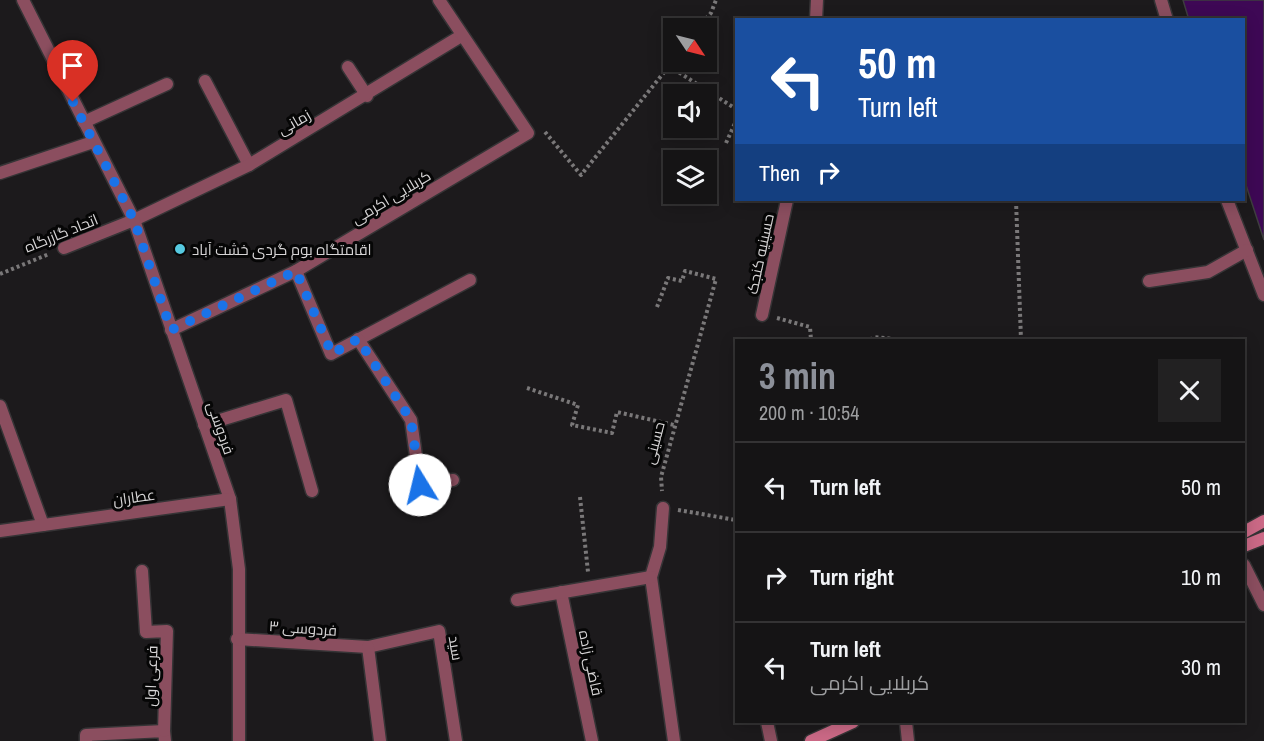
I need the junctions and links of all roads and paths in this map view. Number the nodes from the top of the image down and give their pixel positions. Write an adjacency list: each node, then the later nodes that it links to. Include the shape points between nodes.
1 (23, 0): 17 (street, فردوسی)
2 (439, 0): 9 (street)
3 (716, 0): 6 (path)
4 (817, 0): 7 (street)
5 (1161, 0): 8 (street)
6 (707, 18)
7 (816, 18)
8 (1166, 18)
9 (461, 36): 15 (street, زمانی); 19 (street)
10 (348, 67): 15 (street)
11 (664, 72): 19 (path, via 581,175 544,129)
12 (678, 72): 16 (path)
13 (205, 81): 22 (street)
14 (167, 84): 17 (street)
15 (367, 96): 22 (street, زمانی)
16 (735, 108)
17 (84, 122): 20 (street, فردوسی)
18 (735, 123): 21 (path)
19 (528, 133): 30 (street, کربلایی اکرمی)
20 (93, 142): 23 (street); 27 (street, فردوسی)
21 (726, 143)
22 (249, 165): 27 (street, زمانی)
23 (0, 173)
24 (787, 201): 36 (street, حسینیه کنجک)
25 (1016, 201): 42 (path)
26 (1227, 201): 29 (street)
27 (134, 220): 28 (street, اتحاد گازرگاه); 37 (street, فردوسی)
28 (64, 248): 31 (path, اتحاد گازرگاه)
29 (1247, 250): 33 (street, via 1208,272); 34 (street)
30 (296, 271): 37 (street, کربلایی اکرمی); 38 (street, via 332,354)
31 (0, 274)
32 (470, 280): 38 (street)
33 (1149, 281)
34 (1264, 295)
35 (657, 307): 46 (path, حسینی, via 668,278 682,281 685,271 716,279)
36 (762, 315): 39 (path, via 810,327)
37 (171, 330): 45 (street, فردوسی)
38 (358, 339): 47 (street, via 411,420 420,485)
39 (811, 339)
40 (872, 339): 41 (path)
41 (894, 339)
42 (1021, 339)
43 (527, 388): 46 (path, via 578,405 572,425 612,433 617,412)
44 (0, 406): 54 (street)
45 (204, 425): 48 (street, via 285,400); 50 (street, فردوسی)
46 (674, 425): 51 (path, حسینی, via 661,477)
47 (453, 480)
48 (312, 491)
49 (580, 497): 62 (path)
50 (230, 499): 54 (street, عطاران); 66 (street, فردوسی, via 239,569)
51 (663, 507): 52 (path); 61 (street, via 660,547)
52 (735, 520)
53 (1264, 521): 56 (main road)
54 (43, 525): 55 (street, عطاران)
55 (0, 531)
56 (1245, 531)
57 (1264, 538): 58 (main road)
58 (1245, 546)
59 (1245, 567): 65 (street)
60 (142, 571): 71 (street, فرعی اول, via 146,632 167,631)
61 (651, 577): 62 (street); 77 (street)
62 (589, 588): 63 (street)
63 (561, 592): 64 (street); 76 (street, قاضی زاده)
64 (517, 600)
65 (1264, 605)
66 (237, 639): 67 (street, فردوسی ۳); 73 (street, فردوسی)
67 (368, 647): 74 (street); 75 (street, سید, via 439,632)
68 (767, 723): 78 (street)
69 (851, 723): 79 (main road)
70 (906, 723): 80 (street)
71 (165, 736): 72 (street, via 86,735)
72 (86, 741)
73 (239, 741)
74 (380, 741)
75 (456, 741)
76 (592, 741)
77 (674, 741)
78 (771, 741)
79 (811, 741)
80 (908, 741)

